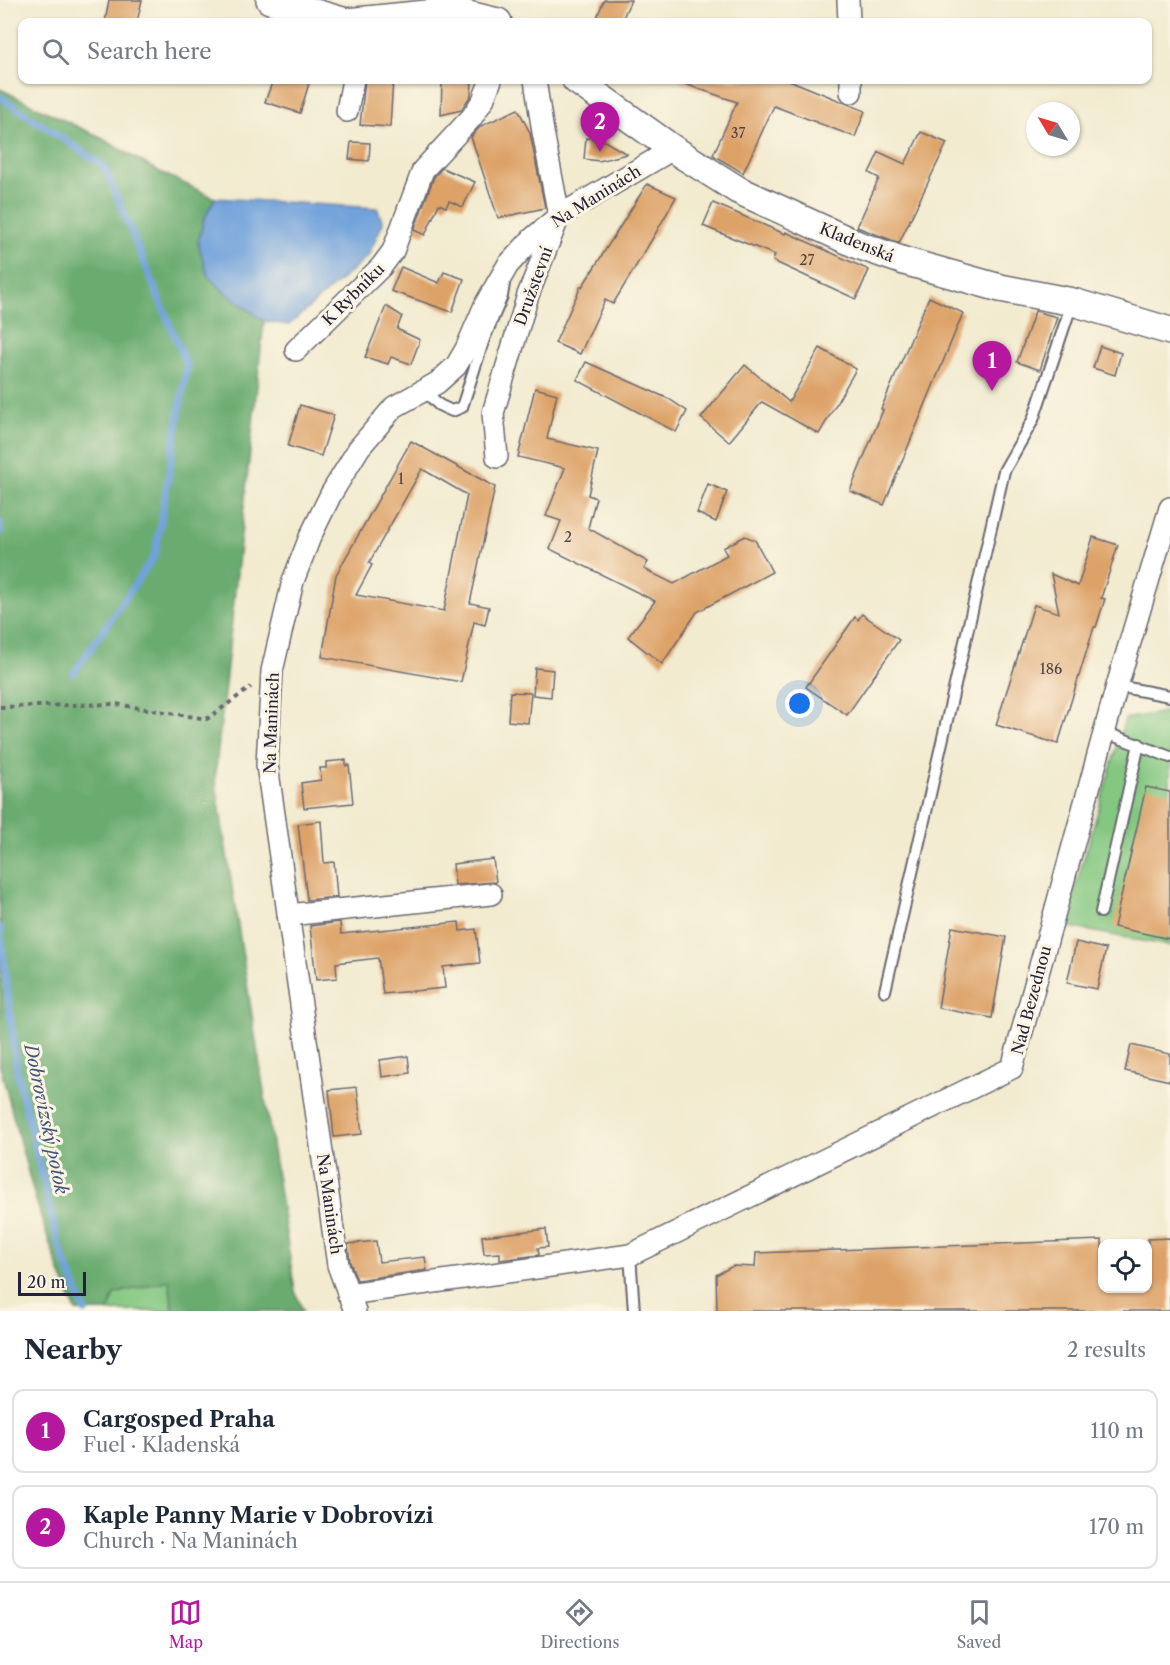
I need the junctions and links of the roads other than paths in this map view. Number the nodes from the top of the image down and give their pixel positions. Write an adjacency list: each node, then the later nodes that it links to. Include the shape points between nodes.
1 (270, 0): 4 (street)
2 (848, 0): 6 (street)
3 (495, 16): 5 (street)
4 (332, 18)
5 (428, 18)
6 (849, 18)
7 (352, 84): 11 (street)
8 (489, 84): 17 (street, K Rybníku, via 472,117 423,170 393,251)
9 (537, 84): 13 (street)
10 (582, 84): 12 (street, Kladenská)
11 (348, 111)
12 (673, 148): 13 (street, Na Maninách); 15 (street, Kladenská, via 738,190 858,245 999,288)
13 (559, 216): 14 (street, Na Maninách); 19 (street, Družstevní, via 528,296 493,413)
14 (508, 265): 18 (street, Na Maninách, via 456,366); 18 (lane, via 502,296 462,407 452,411)
15 (1073, 302): 16 (street, Kladenská); 29 (lane, via 1033,420 1004,471)
16 (1170, 332)
17 (296, 350)
18 (424, 390): 28 (street, Na Maninách, via 394,407 359,448 310,537 293,581 272,671 267,765)
19 (497, 457)
20 (1170, 508): 21 (street, Nad Bezednou)
21 (1117, 686): 22 (lane); 23 (street, Nad Bezednou)
22 (1170, 696)
23 (1104, 732): 24 (lane); 30 (street, Nad Bezednou, via 1012,1068)
24 (1138, 744): 25 (lane); 27 (lane)
25 (1170, 757)
26 (491, 894): 28 (street)
27 (1101, 912)
28 (288, 915): 32 (street, Na Maninách, via 338,1265)
29 (885, 991)
30 (630, 1255): 31 (street, Nad Bezednou); 33 (lane)
31 (579, 1263): 32 (street, Na Maninách)
32 (351, 1302)
33 (634, 1311)

